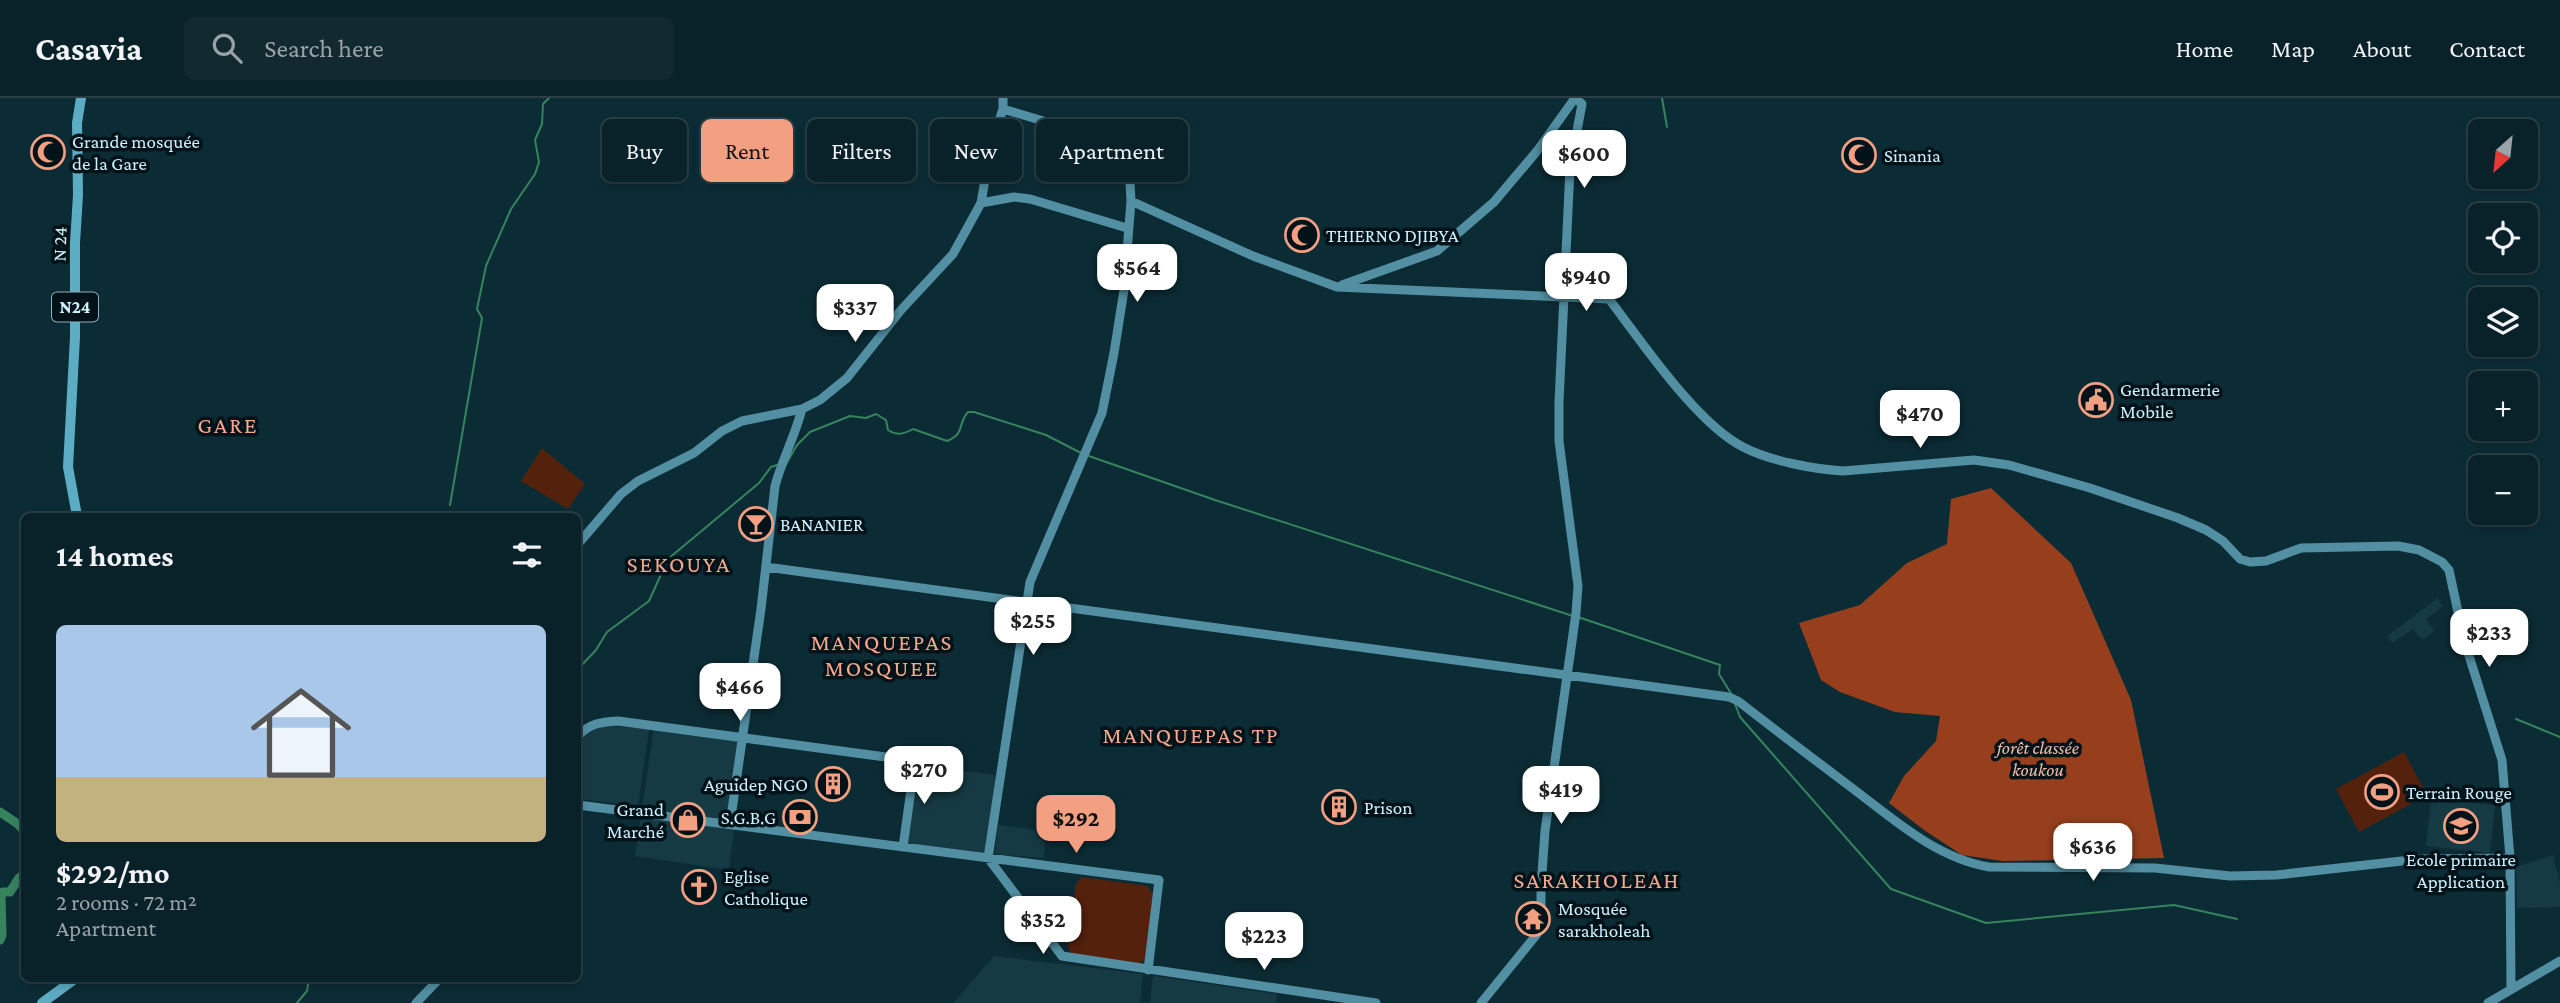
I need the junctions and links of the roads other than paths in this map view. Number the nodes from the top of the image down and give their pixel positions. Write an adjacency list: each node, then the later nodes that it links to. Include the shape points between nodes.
1 (81, 98): 11 (main road, N 24 / N24, via 68,467)
2 (1003, 98): 4 (street)
3 (1575, 98): 8 (street, via 1494,202 1437,251); 9 (street, via 1582,104 1570,169)
4 (1003, 109): 5 (street, via 1128,146); 6 (street)
5 (1131, 201): 7 (street); 8 (street, via 1253,256)
6 (981, 203): 7 (street, via 1030,199); 10 (street, via 953,254 846,378)
7 (1127, 228): 14 (street, via 1124,290 1101,413 1038,561)
8 (1336, 287): 9 (street)
9 (1564, 298): 15 (street, via 1559,441 1578,586); 22 (street, via 1609,299 1704,416 1723,435 1753,452 1821,470 1974,460 2009,465 2178,517 2206,530 2250,562 2301,548 2398,546 2432,555 2449,570 2464,640 2502,760)
10 (802, 409): 12 (street, via 742,421 722,431 694,453 621,494); 13 (street, via 775,486)
11 (76, 513)
12 (581, 541)
13 (766, 567): 14 (street); 17 (street)
14 (1026, 601): 15 (street); 21 (street)
15 (1566, 674): 22 (street, via 1733,699 1903,827 1970,864 2155,868 2230,876 2420,859); 31 (street, via 1536,934)
16 (581, 733): 17 (street, via 599,722 618,721)
17 (741, 738): 19 (street); 20 (street, via 915,761)
18 (581, 805): 19 (street)
19 (730, 824): 20 (street)
20 (903, 846): 21 (street)
21 (988, 858): 24 (street, via 1062,956); 24 (street, via 1159,880)
22 (2510, 858): 27 (street)
23 (2560, 961): 27 (street)
24 (1148, 970): 30 (street)
25 (70, 982): 28 (main road)
26 (436, 982): 29 (street)
27 (2511, 989): 32 (street)
28 (41, 1003)
29 (416, 1003)
30 (1376, 1003)
31 (1481, 1003)
32 (2488, 1003)

